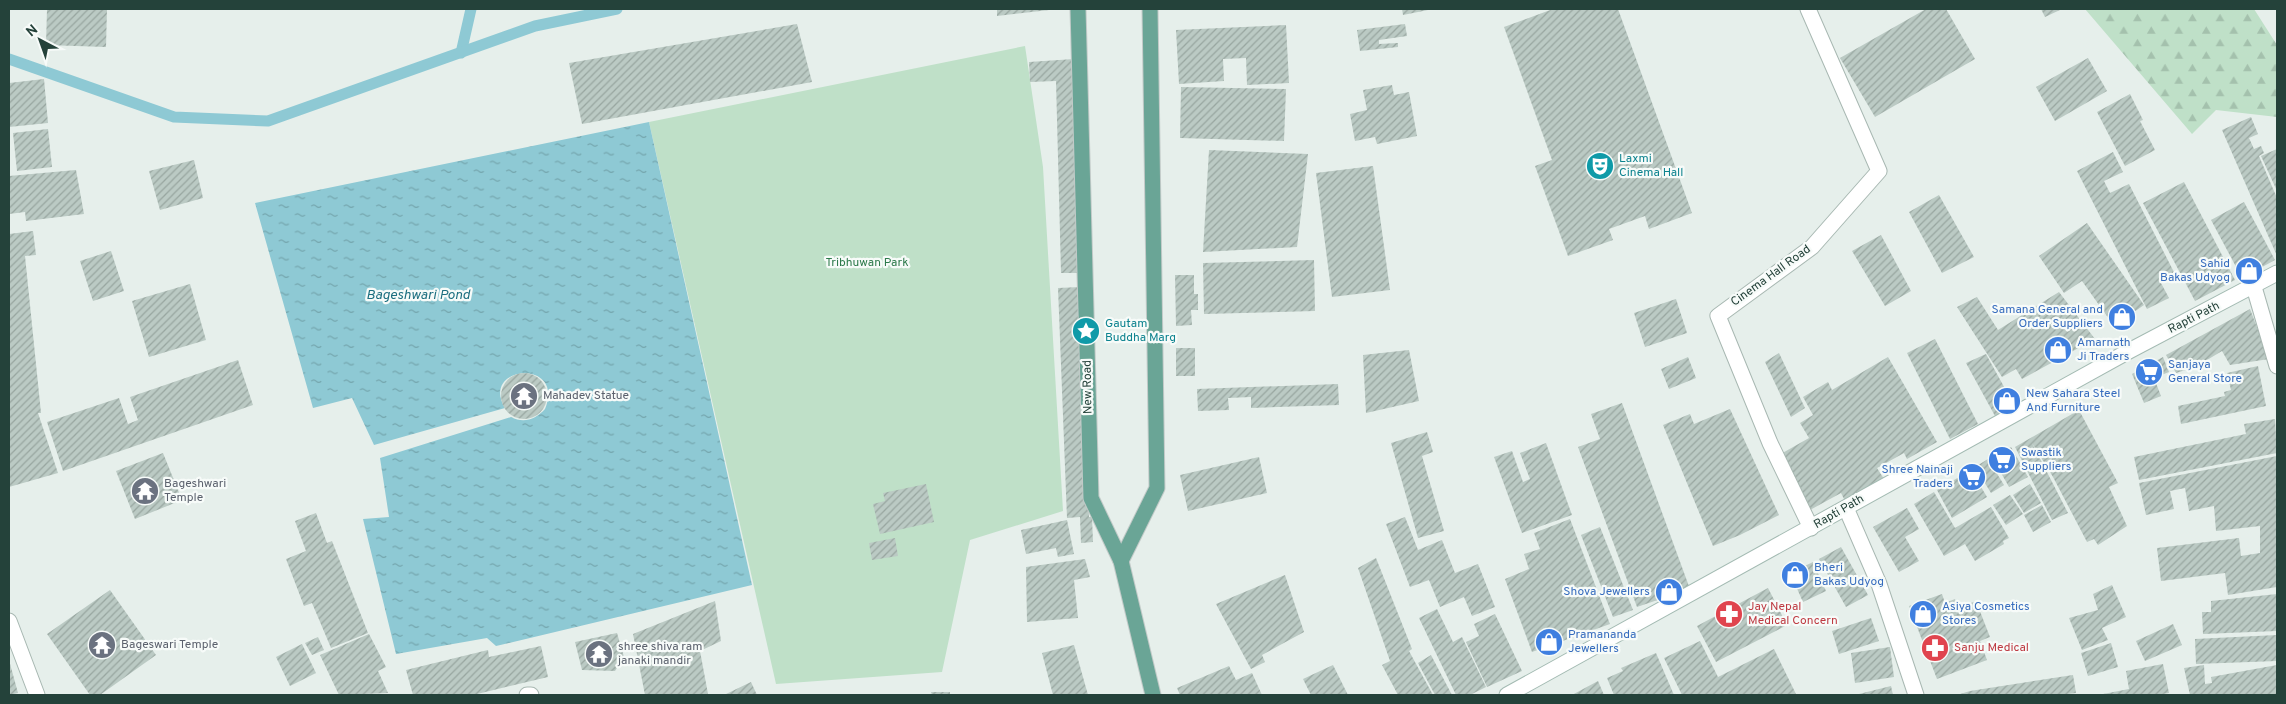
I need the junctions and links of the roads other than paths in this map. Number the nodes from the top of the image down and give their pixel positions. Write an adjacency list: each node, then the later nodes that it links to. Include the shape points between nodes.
1 (1078, 9): 9 (main road, New Road, via 1091,498)
2 (1150, 9): 9 (main road, via 1156,488)
3 (1808, 9): 8 (street, Cinema Hall Road, via 1879,171 1812,247 1718,316 1770,443)
4 (2277, 273): 5 (street, Rapti Path)
5 (2254, 287): 6 (street); 7 (street, Rapti Path, via 2129,351)
6 (2277, 366)
7 (1846, 508): 8 (street, Rapti Path); 16 (street, via 1879,584)
8 (1811, 528): 15 (street, Rapti Path)
9 (1122, 562): 14 (main road, New Road)
10 (9, 621): 11 (street)
11 (37, 695)
12 (527, 695): 13 (street)
13 (531, 695)
14 (1153, 695)
15 (1507, 695)
16 (1916, 695)

